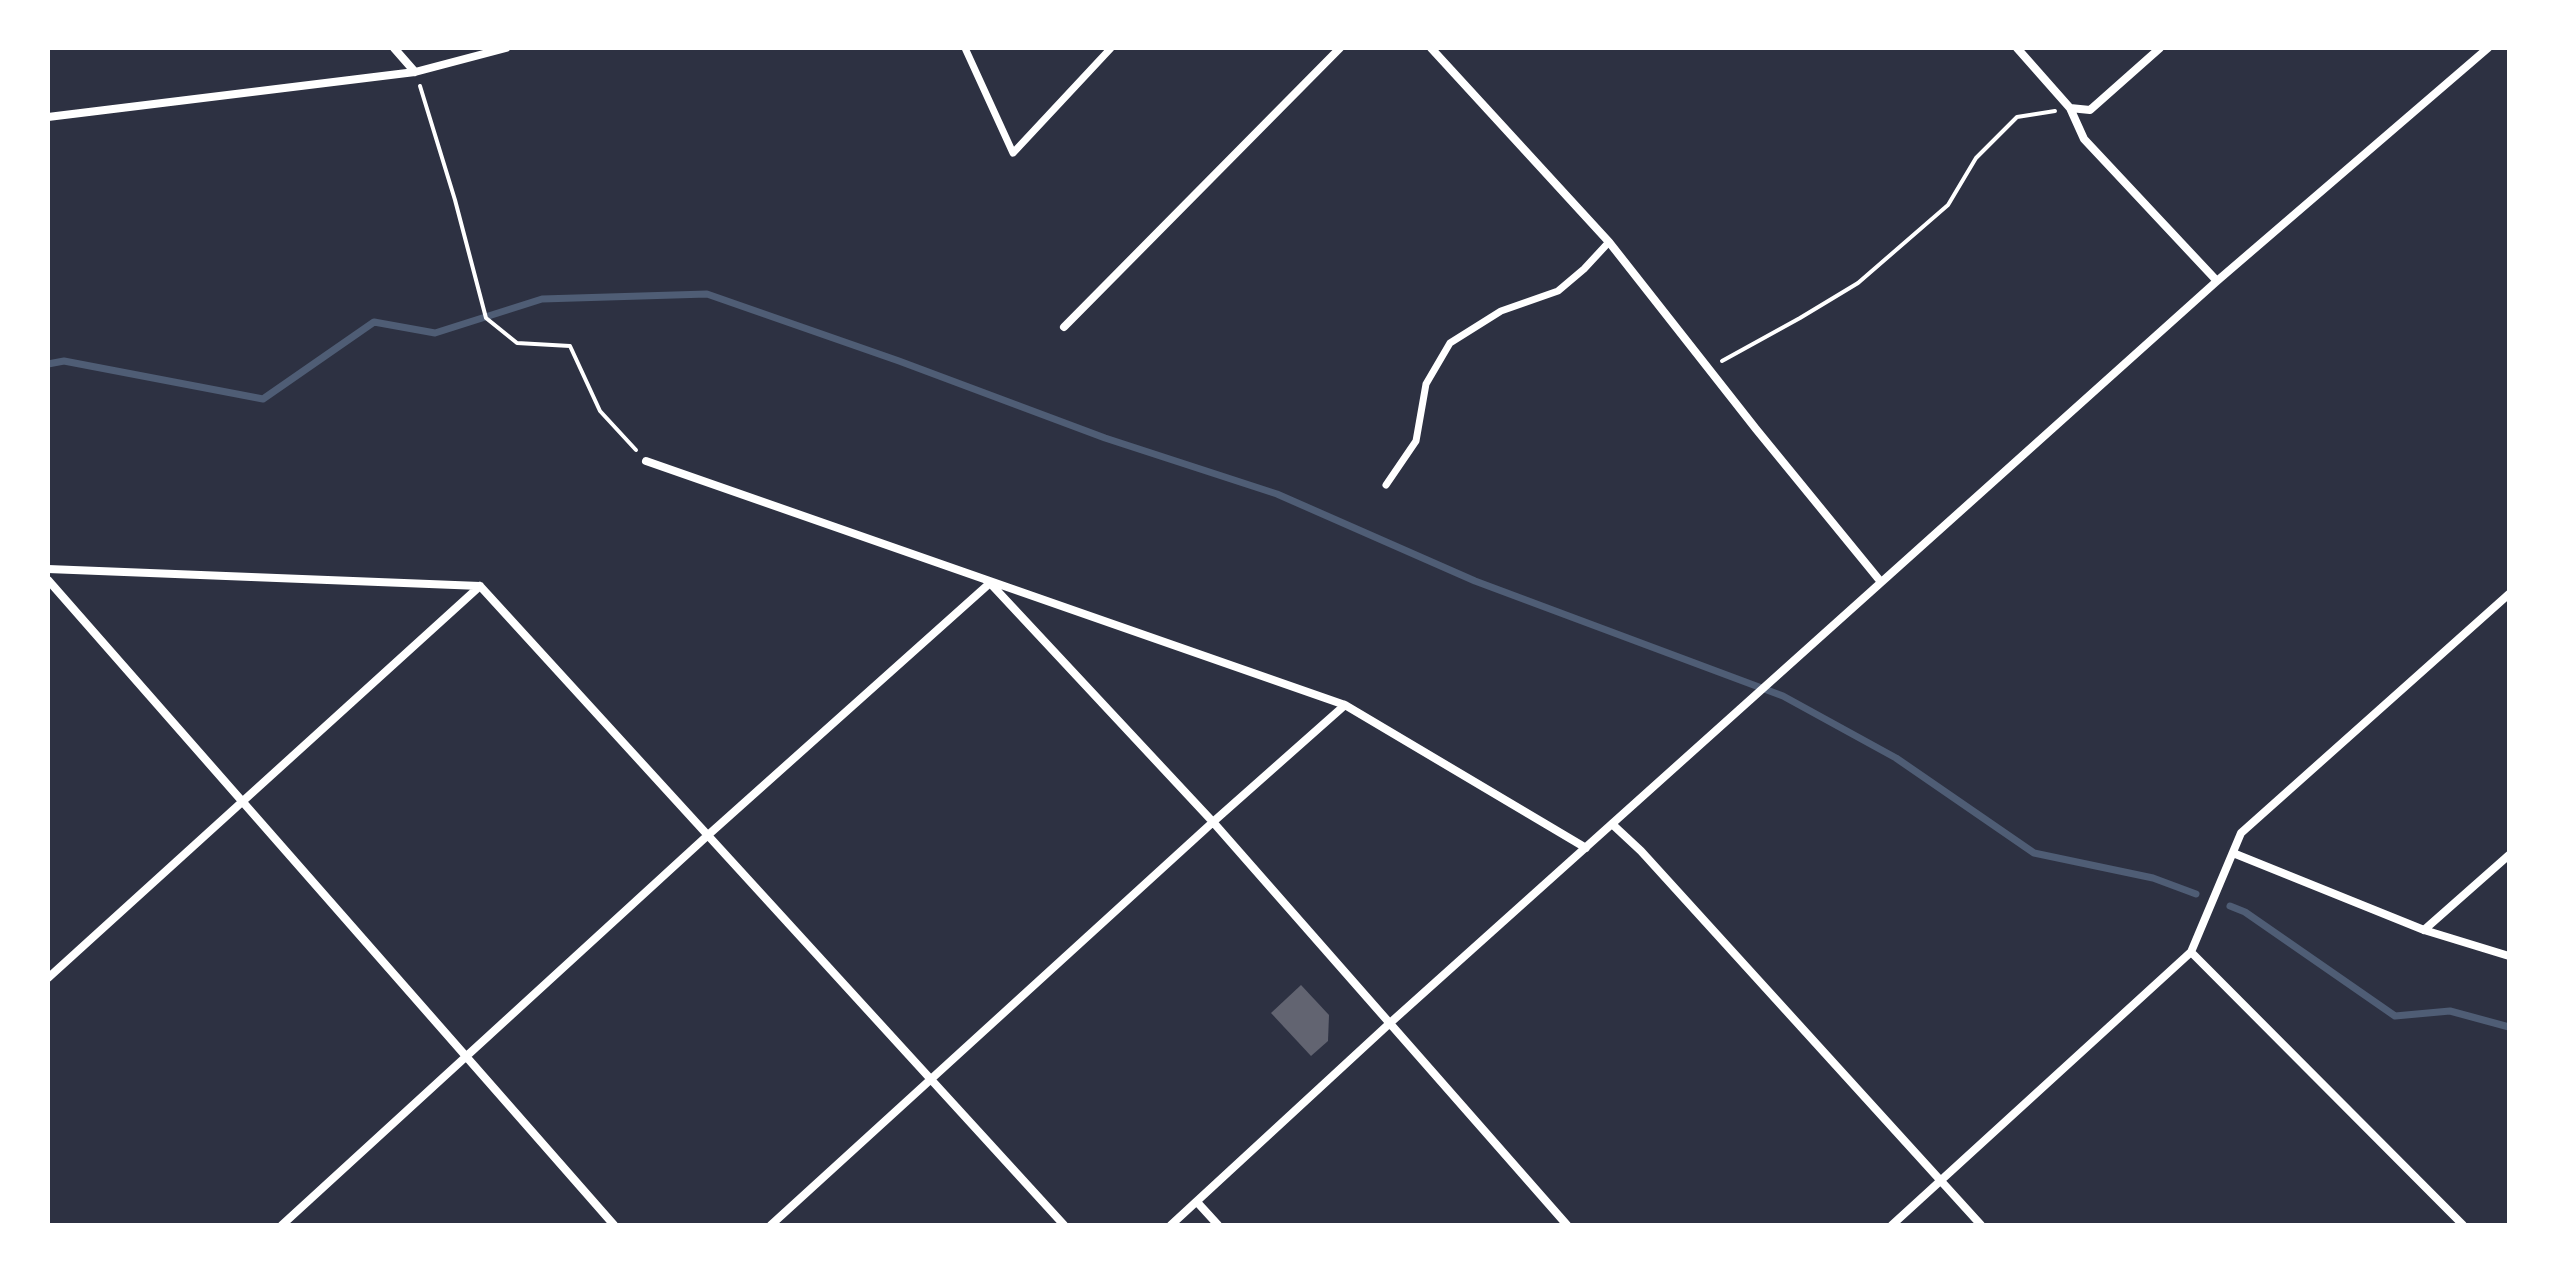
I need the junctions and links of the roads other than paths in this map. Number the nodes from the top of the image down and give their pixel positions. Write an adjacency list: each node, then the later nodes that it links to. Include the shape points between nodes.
1 (394, 48): 10 (street)
2 (506, 48): 10 (street)
3 (965, 48): 4 (street, via 1013,153)
4 (1111, 48)
5 (1340, 48): 15 (street)
6 (1431, 48): 13 (street)
7 (2017, 48): 11 (street)
8 (2160, 48): 11 (street, via 2090,110)
9 (2488, 48): 14 (street)
10 (415, 72): 12 (street)
11 (2070, 108): 14 (street, via 2084,139)
12 (48, 117)
13 (1609, 242): 17 (street, via 1558,291 1501,311 1450,343 1426,384 1416,441); 20 (street)
14 (2217, 281): 20 (street)
15 (1064, 327)
16 (646, 461): 21 (street)
17 (1386, 485)
18 (48, 569): 22 (street)
19 (48, 580): 25 (street)
20 (1881, 582): 27 (street)
21 (990, 583): 24 (street); 26 (street); 28 (street)
22 (480, 586): 25 (street); 28 (street)
23 (2509, 594): 30 (street, via 2241,833)
24 (1345, 705): 26 (street); 29 (street)
25 (243, 802): 35 (street); 37 (street)
26 (1213, 822): 36 (street); 38 (street)
27 (1612, 824): 29 (street); 39 (street)
28 (707, 836): 37 (street); 38 (street)
29 (1586, 848): 36 (street)
30 (2233, 853): 32 (street); 33 (street)
31 (2509, 855): 32 (street)
32 (2424, 930): 34 (street)
33 (2191, 952): 39 (street); 50 (street)
34 (2509, 956)
35 (48, 978)
36 (1390, 1023): 40 (street); 47 (street)
37 (466, 1056): 41 (street); 42 (street)
38 (931, 1079): 43 (street); 44 (street)
39 (1941, 1180): 48 (street); 49 (street)
40 (1197, 1202): 45 (street); 46 (street)
41 (282, 1225)
42 (614, 1225)
43 (771, 1225)
44 (1064, 1225)
45 (1171, 1225)
46 (1218, 1225)
47 (1567, 1225)
48 (1892, 1225)
49 (1981, 1225)
50 (2463, 1225)

